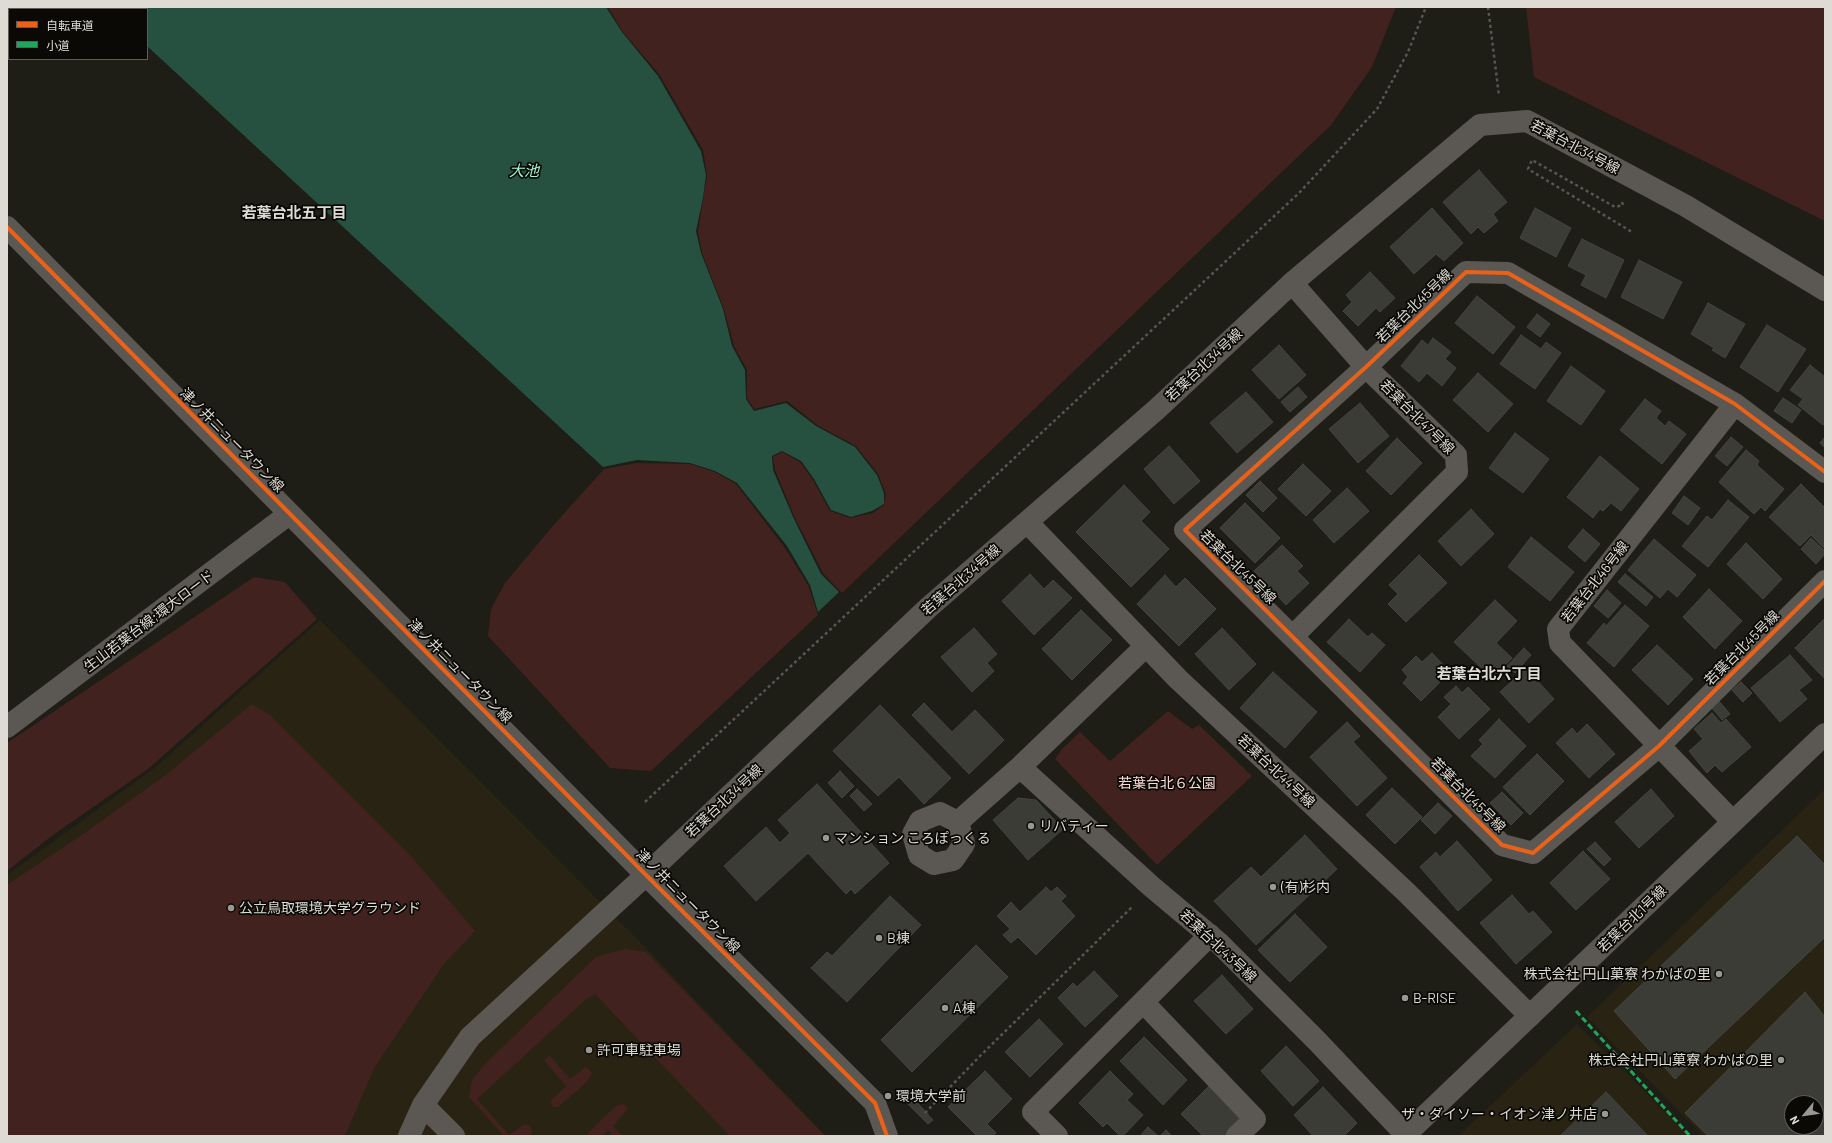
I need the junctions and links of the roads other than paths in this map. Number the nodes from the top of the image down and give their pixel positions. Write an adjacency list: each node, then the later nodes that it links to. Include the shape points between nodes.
1 (7, 227): 7 (street, 津ノ井ニュータウン線)
2 (1292, 283): 3 (street, 若葉台北34号線, via 1480,125 1527,121 1686,206); 4 (street, 若葉台北47号線); 8 (street, 若葉台北34号線, via 1157,409)
3 (1825, 290)
4 (1366, 367): 5 (street, 若葉台北45号線, via 1466,272 1508,273); 10 (street, 若葉台北47号線, via 1456,455 1457,472); 10 (street, 若葉台北45号線, via 1185,530)
5 (1735, 404): 6 (street, 若葉台北45号線); 14 (street, 若葉台北46号線, via 1558,629 1560,643)
6 (1825, 472)
7 (289, 514): 12 (street, 生山若葉台線;環大ロード); 18 (street, 津ノ井ニュータウン線)
8 (1027, 522): 11 (street, 若葉台北44号線); 18 (street, 若葉台北34号線, via 929,607)
9 (1825, 581): 14 (street, 若葉台北45号線)
10 (1293, 636): 14 (street, 若葉台北45号線, via 1502,845 1533,853)
11 (1146, 646): 15 (street); 21 (street, 若葉台北44号線, via 1406,892)
12 (7, 727)
13 (1825, 734): 17 (street, 若葉台北1号線)
14 (1659, 746): 17 (street, 若葉台北46号線)
15 (1020, 767): 16 (street); 19 (street, 若葉台北43号線, via 1152,887)
16 (958, 822)
17 (1733, 822): 21 (street, 若葉台北1号線)
18 (646, 875): 22 (street, 若葉台北34号線, via 470,1037); 26 (street, 津ノ井ニュータウン線, via 875,1103)
19 (1210, 935): 20 (street); 23 (street, 若葉台北43号線, via 1317,1041)
20 (1143, 1002): 27 (street, via 1033,1112); 28 (street, via 1255,1119)
21 (1530, 1016): 23 (street, 若葉台北1号線)
22 (423, 1104): 24 (street, 若葉台北34号線); 25 (street)
23 (1405, 1135)
24 (409, 1136)
25 (454, 1136)
26 (886, 1136)
27 (1057, 1136)
28 (1237, 1136)

